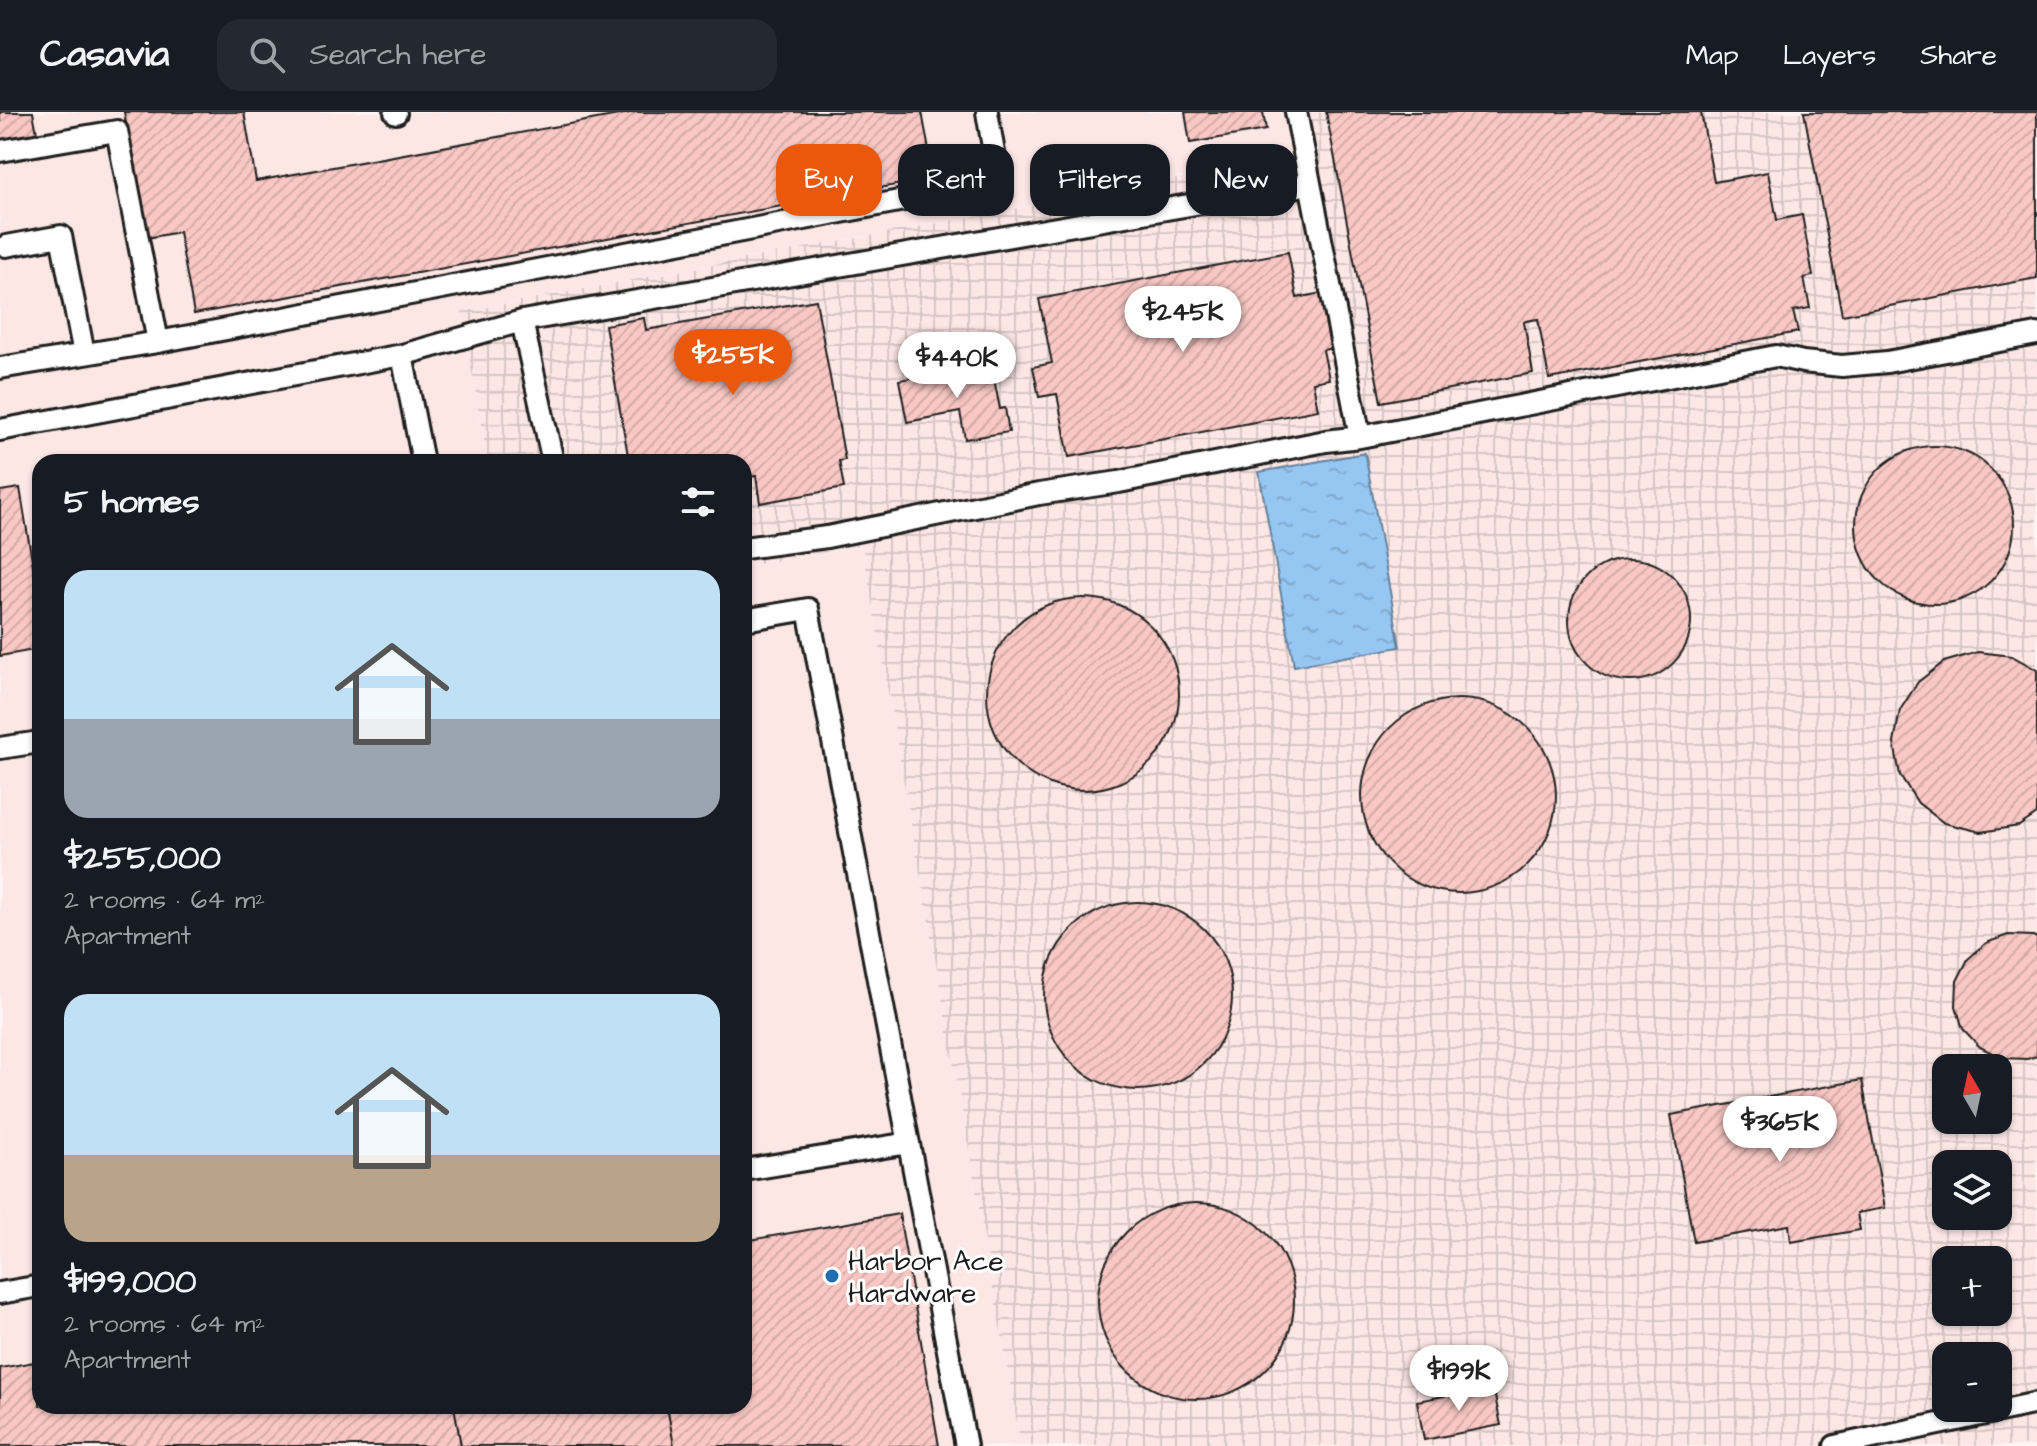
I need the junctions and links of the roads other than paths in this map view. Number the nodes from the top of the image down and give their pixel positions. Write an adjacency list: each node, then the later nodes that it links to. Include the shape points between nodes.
1 (987, 112): 8 (lane, via 999,182)
2 (1296, 112): 4 (lane)
3 (0, 151): 8 (lane, via 117,131)
4 (1310, 184): 6 (lane); 13 (lane)
5 (6, 246): 9 (lane, via 61,236)
6 (522, 321): 10 (lane); 15 (lane)
7 (2037, 334): 13 (lane, via 1842,366 1776,356)
8 (158, 342): 9 (lane)
9 (84, 354): 11 (lane)
10 (402, 355): 12 (lane); 14 (lane)
11 (0, 368)
12 (0, 430)
13 (1360, 437): 16 (lane)
14 (421, 454)
15 (551, 454)
16 (752, 547)
17 (752, 619): 20 (lane, via 808,609)
18 (32, 743): 19 (lane)
19 (0, 748)
20 (909, 1143): 21 (lane); 25 (lane)
21 (752, 1169)
22 (32, 1287): 23 (lane)
23 (0, 1293)
24 (2037, 1403): 26 (lane)
25 (966, 1446)
26 (1835, 1446)

